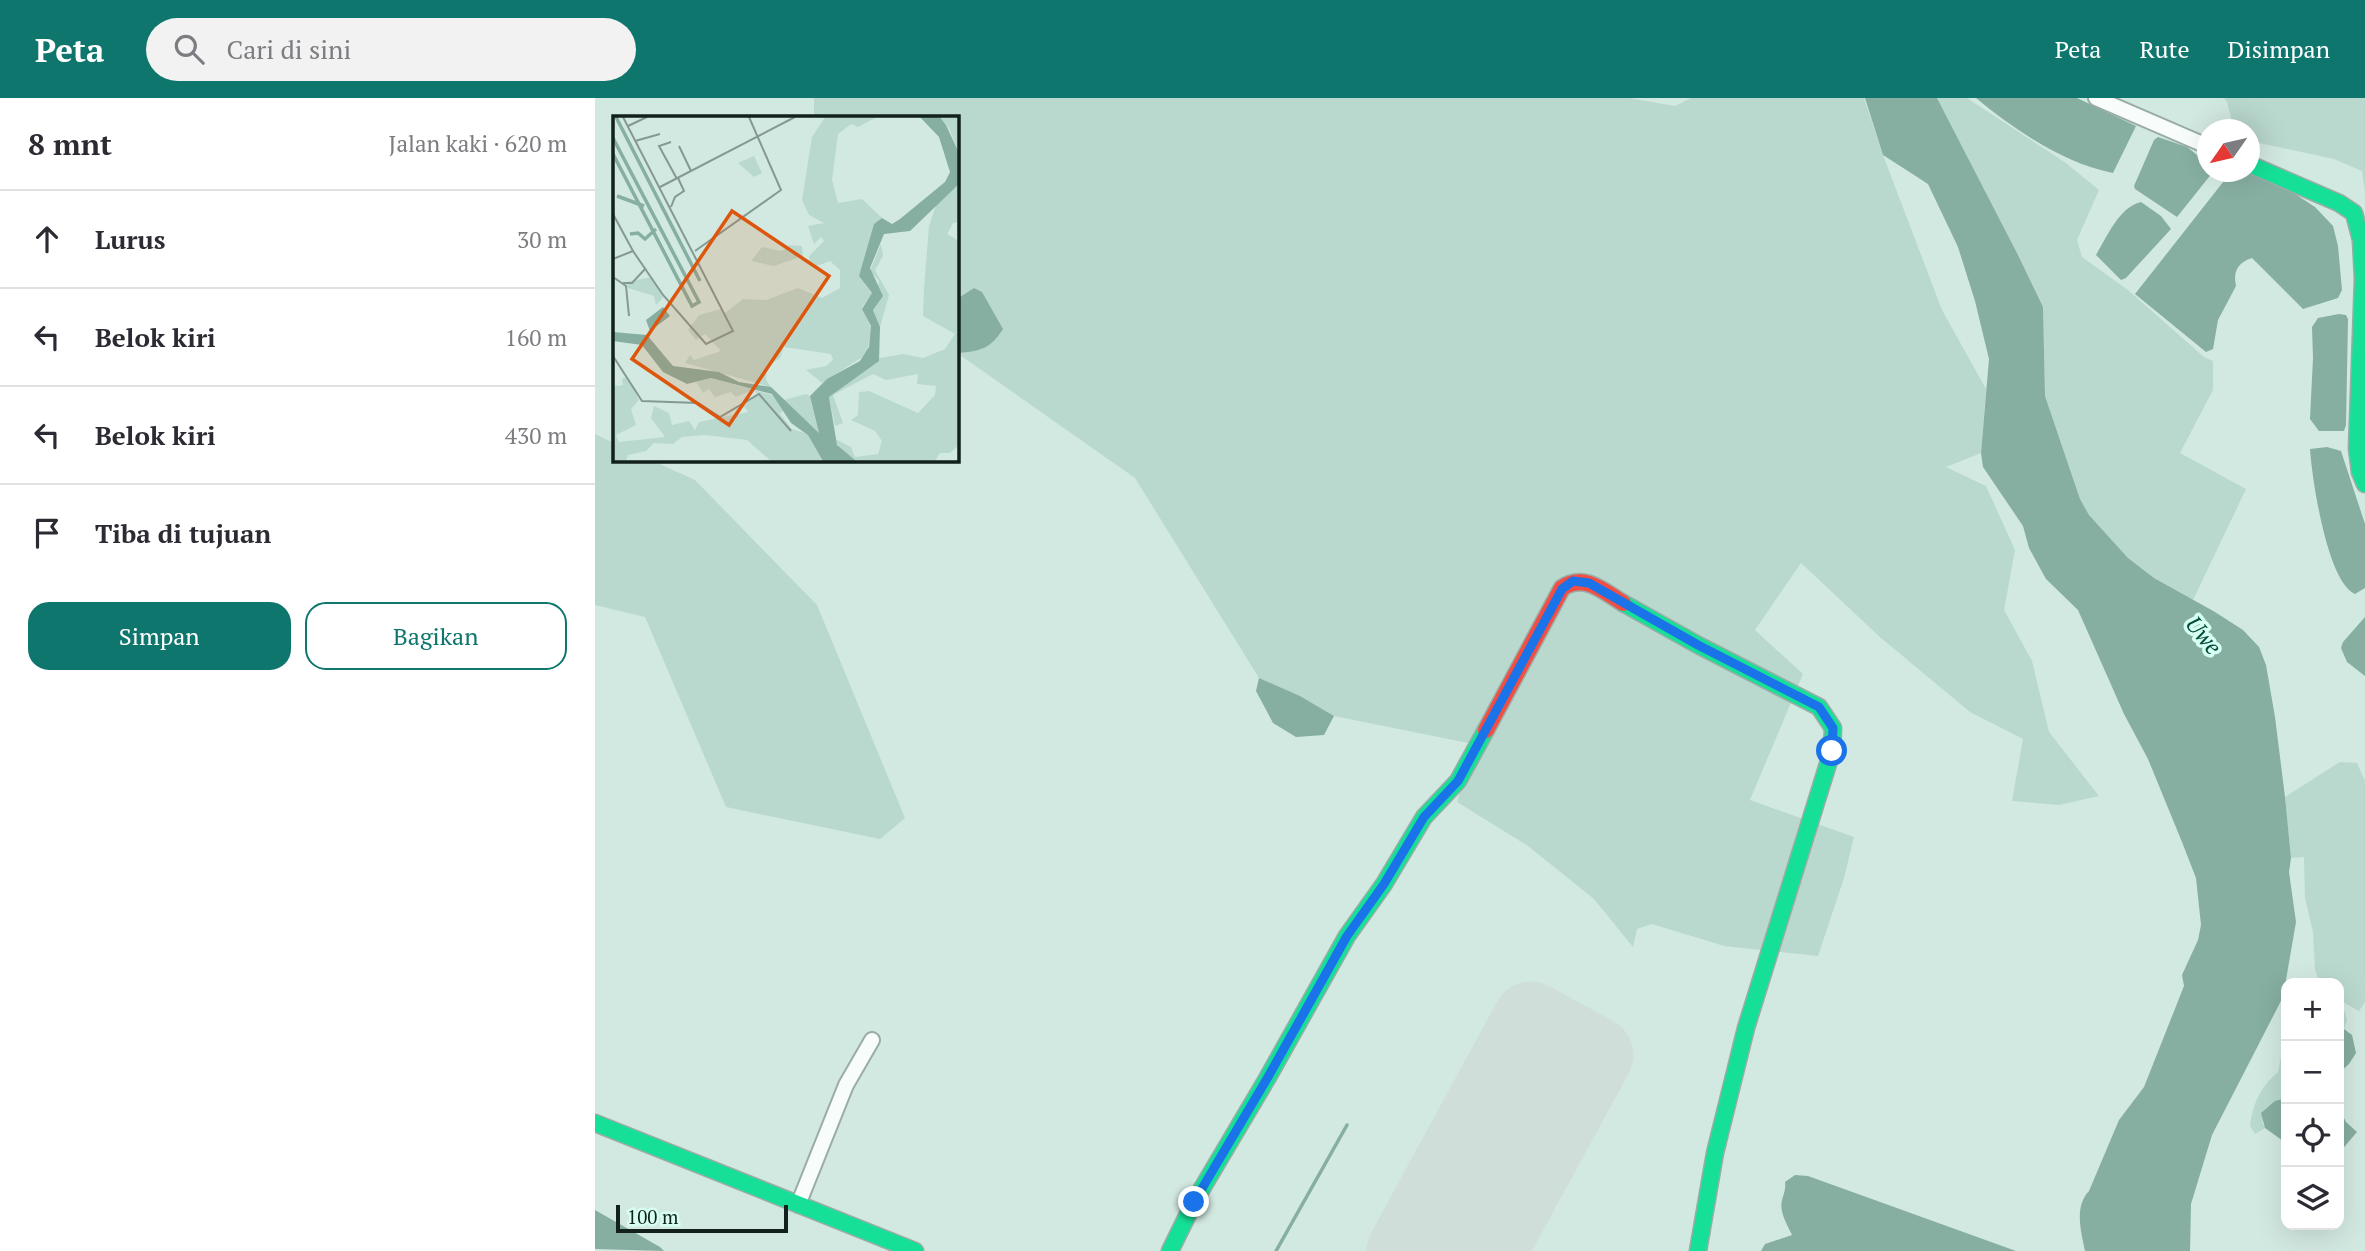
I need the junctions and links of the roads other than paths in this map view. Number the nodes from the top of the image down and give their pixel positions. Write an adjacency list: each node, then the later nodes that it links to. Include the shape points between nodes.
1 (2096, 98): 2 (street)
2 (2197, 142)
3 (2260, 169): 4 (main road, via 2354,213 2363,279 2357,447)
4 (2365, 484)
5 (871, 1040): 7 (street, via 846,1085)
6 (595, 1123): 7 (main road)
7 (798, 1205): 8 (main road)
8 (915, 1251)
9 (1170, 1251): 10 (main road, via 1347,936 1424,817 1458,781 1562,589 1573,581 1589,583 1819,707 1833,728 1832,751 1746,1028 1715,1153)
10 (1698, 1251)

